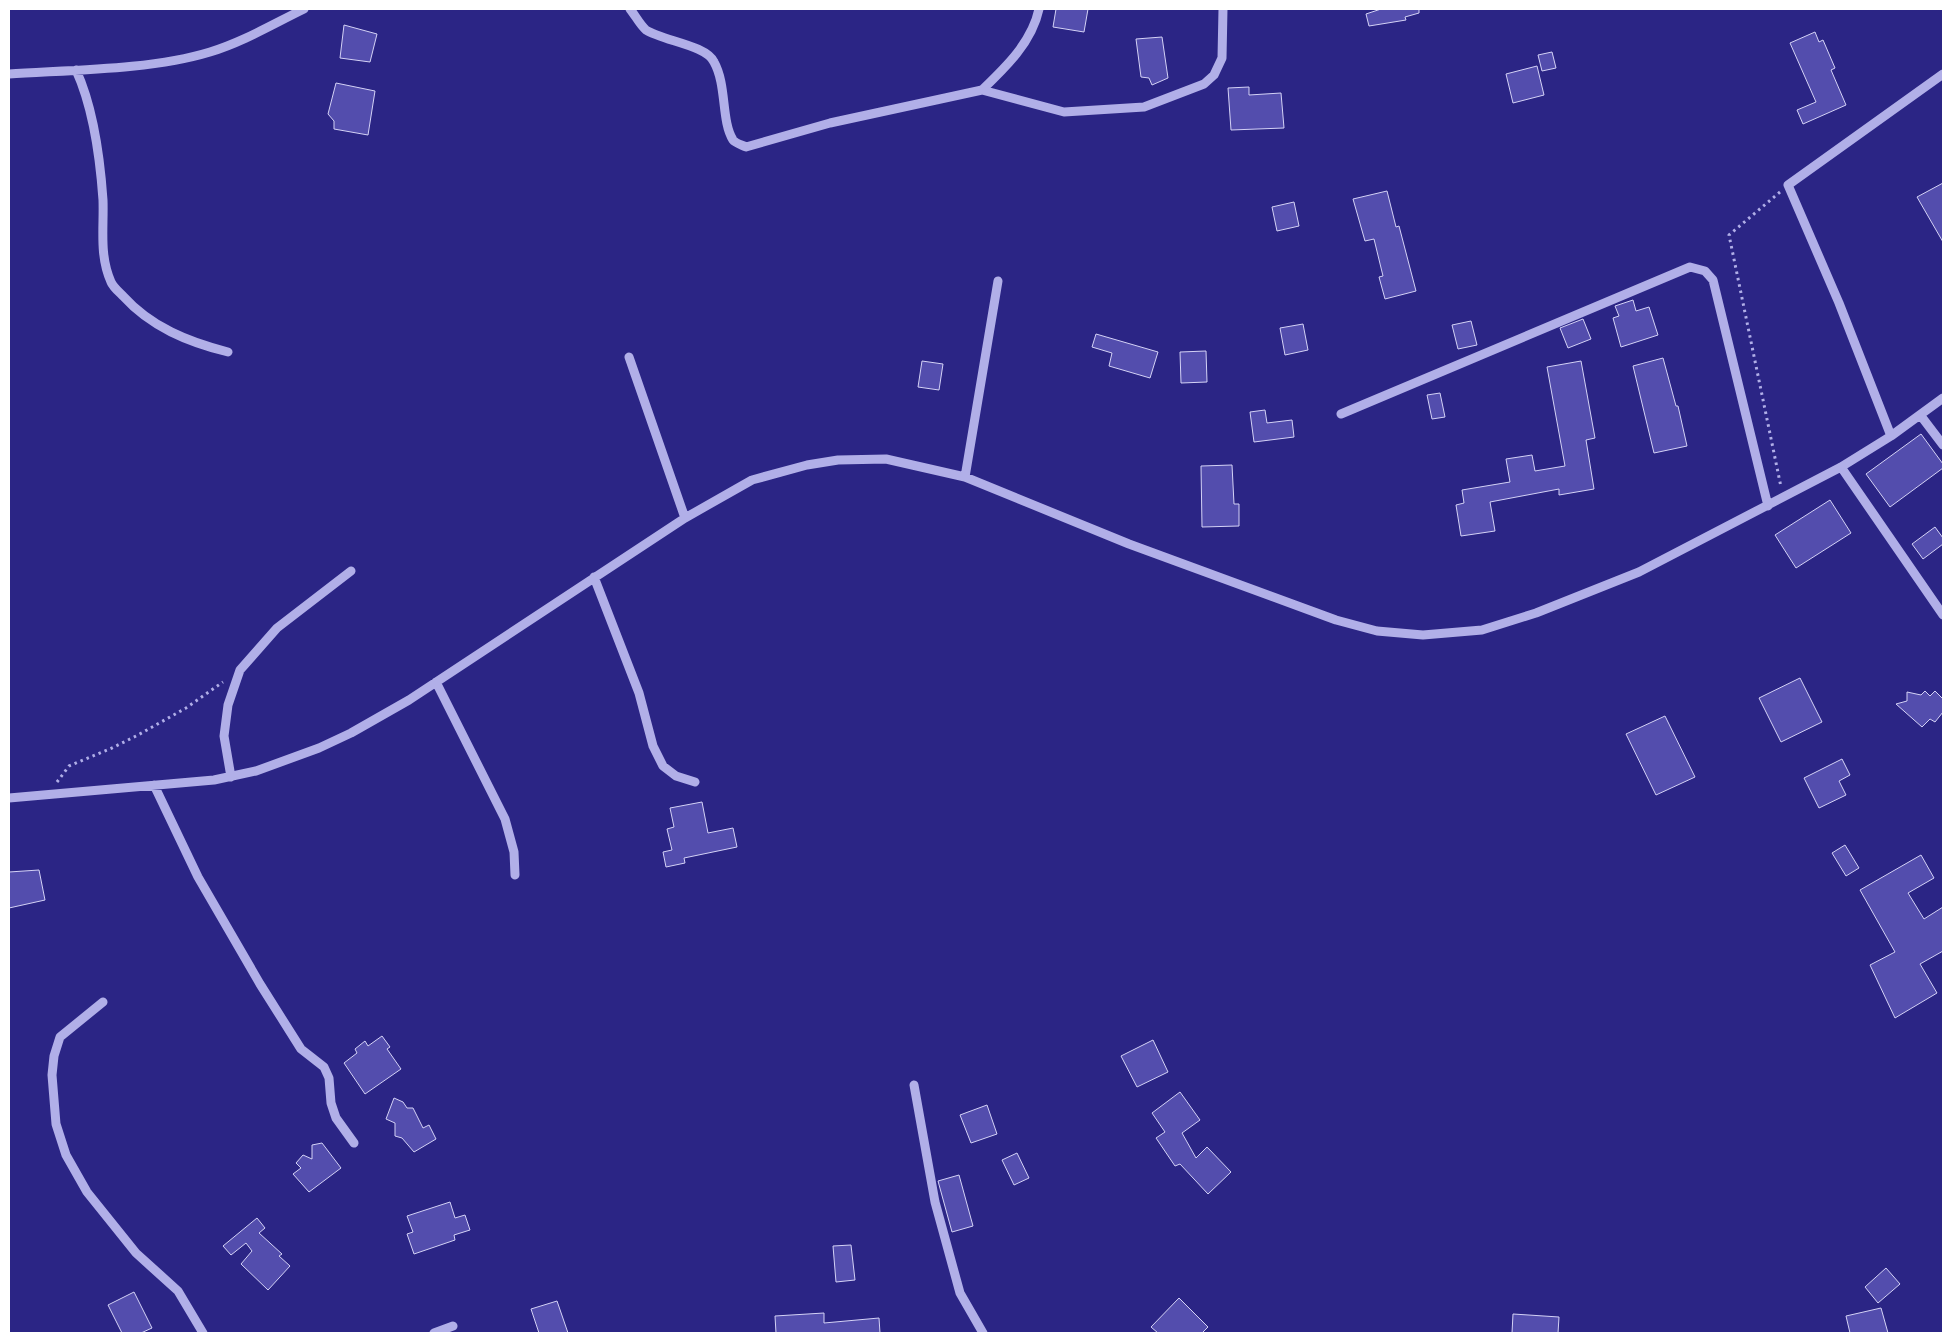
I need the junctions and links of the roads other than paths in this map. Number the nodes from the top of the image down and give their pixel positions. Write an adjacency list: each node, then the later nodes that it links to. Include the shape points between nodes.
1 (304, 9): 5 (street, via 210,52 173,60)
2 (630, 9): 8 (street, via 644,29 661,38 691,46 714,59 722,79 730,132 734,141 746,147 830,123)
3 (1039, 9): 8 (street, via 1036,24 1020,48)
4 (1223, 9): 8 (street, via 1222,58 1214,75 1204,84 1144,107 1064,112)
5 (76, 70): 6 (street); 10 (street, via 93,129 103,199 103,259 112,284 135,310 174,335)
6 (9, 74)
7 (1943, 74): 15 (street, via 1788,185 1840,303)
8 (982, 90)
9 (998, 281): 18 (street)
10 (228, 352)
11 (629, 357): 20 (street)
12 (1943, 398): 14 (street)
13 (1341, 414): 19 (street, via 1690,267 1705,271 1713,280)
14 (1921, 416): 15 (street); 16 (street)
15 (1891, 436): 17 (street)
16 (1943, 445)
17 (1841, 467): 19 (street); 23 (street)
18 (965, 477): 19 (street, via 1129,544 1336,620 1377,631 1423,635 1482,630 1536,613 1639,572); 20 (street, via 886,459 838,460 752,480)
19 (1768, 506)
20 (685, 518): 22 (street)
21 (351, 571): 25 (street, via 277,628 240,670 228,705 224,736)
22 (594, 577): 24 (street); 26 (street, via 639,694 653,746 663,766 676,776)
23 (1943, 615)
24 (436, 682): 25 (street, via 352,734 285,761); 29 (street, via 504,819 514,852)
25 (231, 777): 27 (street)
26 (695, 782)
27 (154, 785): 28 (street); 32 (street, via 198,877 260,984 302,1049 324,1067 336,1118)
28 (9, 798)
29 (515, 875)
30 (103, 1002): 34 (street, via 60,1037 52,1075 56,1124 66,1155 87,1192 136,1253 178,1291)
31 (914, 1085): 36 (street, via 935,1202 960,1293)
32 (354, 1143)
33 (453, 1326): 35 (street)
34 (203, 1333)
35 (434, 1333)
36 (983, 1333)

